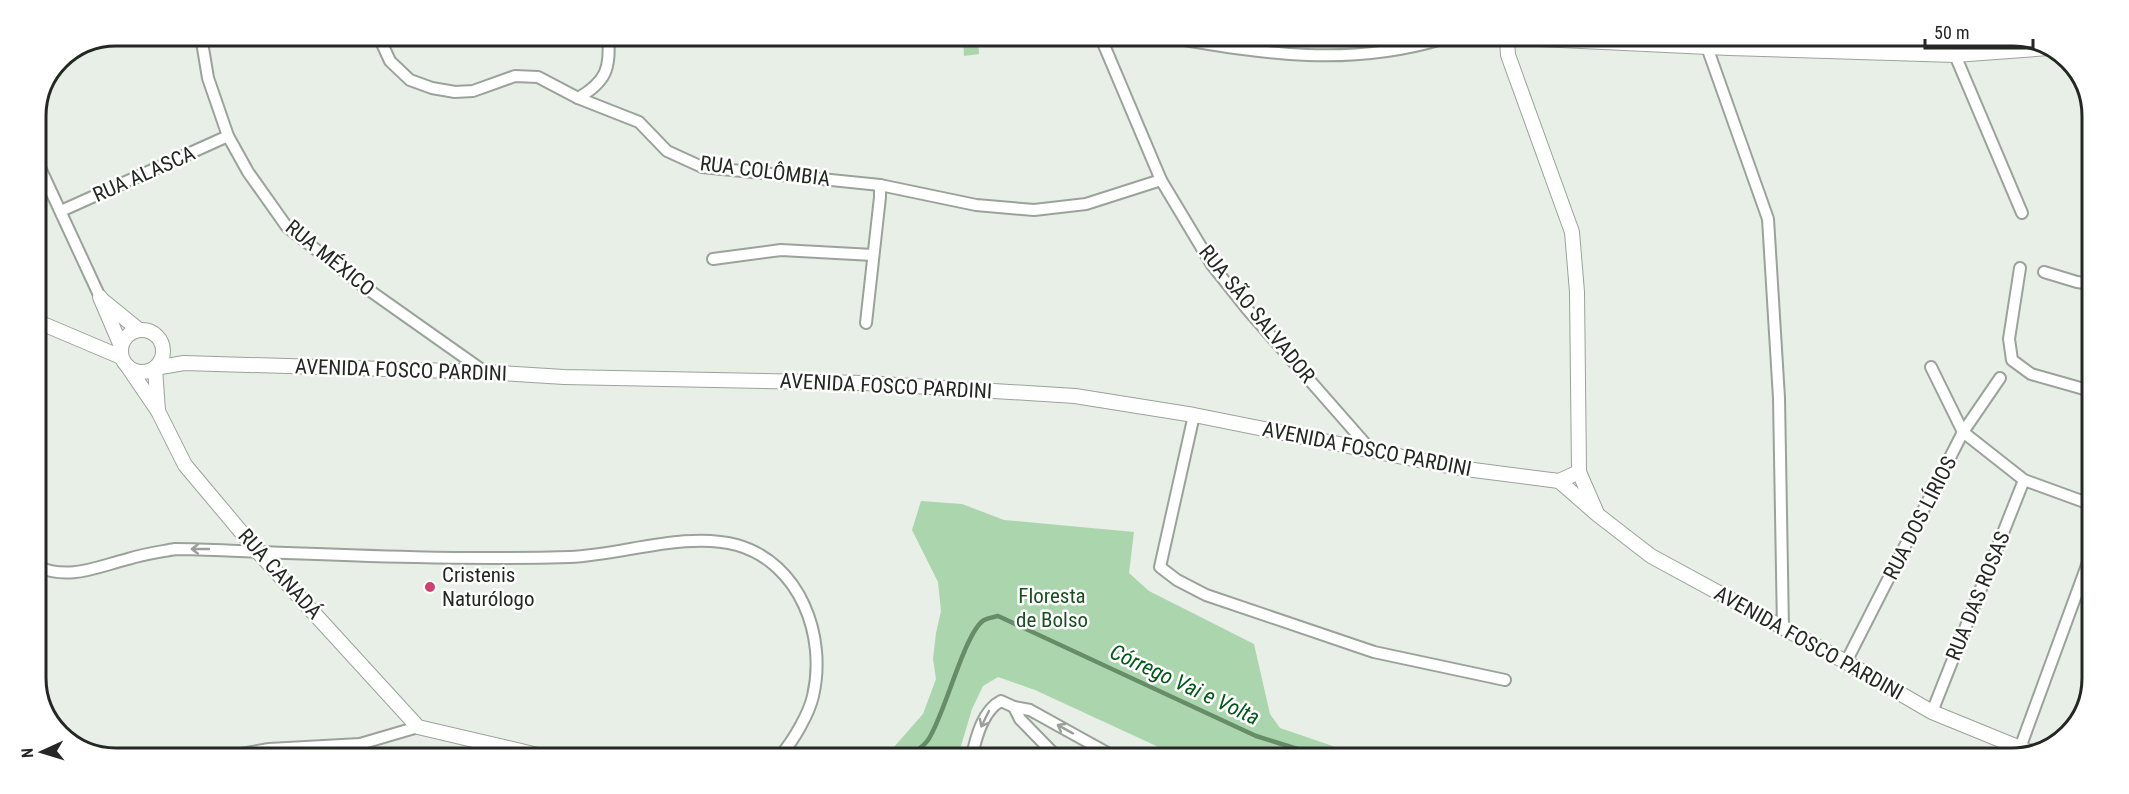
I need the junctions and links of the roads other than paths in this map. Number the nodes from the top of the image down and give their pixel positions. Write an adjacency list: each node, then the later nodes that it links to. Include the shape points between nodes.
1 (203, 47): 13 (street, RUA MÉXICO, via 208,78)
2 (384, 47): 12 (street, RUA COLÔMBIA, via 390,61 410,80 432,88 454,92 515,76 538,77)
3 (609, 47): 12 (street, via 610,60 604,74 593,89)
4 (1105, 47): 14 (street, RUA SÃO SALVADOR)
5 (1226, 47): 6 (street, via 1320,57)
6 (1416, 47)
7 (1508, 47): 40 (street, via 1572,232 1577,292)
8 (1707, 47): 48 (street, via 1768,219 1779,398)
9 (1789, 47): 11 (street)
10 (2032, 49): 11 (street)
11 (1955, 55): 18 (street)
12 (578, 98): 16 (street, RUA COLÔMBIA, via 639,122 668,151 702,167)
13 (228, 136): 17 (street, RUA ALASCA); 33 (street, RUA MÉXICO, via 286,227)
14 (1161, 180): 16 (street, RUA COLÔMBIA, via 1086,204 1034,210 976,205); 39 (street, RUA SÃO SALVADOR, via 1212,265)
15 (47, 182): 17 (street)
16 (879, 184): 19 (street)
17 (61, 211): 24 (street)
18 (2022, 213)
19 (873, 255): 20 (street, via 781,250); 25 (street)
20 (713, 259)
21 (2020, 268): 35 (street, via 2009,339 2012,360 2031,374)
22 (2044, 272): 23 (street)
23 (2082, 283)
24 (100, 297): 27 (street); 29 (street)
25 (866, 323)
26 (47, 326): 29 (street)
27 (140, 330): 28 (street, via 152,333); 29 (street, via 127,335)
28 (161, 342): 30 (street); 32 (street, via 162,356)
29 (123, 357): 32 (street, via 138,372); 36 (street)
30 (184, 363): 32 (street, AVENIDA FOSCO PARDINI); 33 (street, AVENIDA FOSCO PARDINI)
31 (1932, 367): 38 (street)
32 (155, 368): 36 (street)
33 (485, 372): 37 (street, AVENIDA FOSCO PARDINI, via 865,383 1075,396)
34 (2000, 378): 38 (street, RUA DOS LÍRIOS)
35 (2082, 388)
36 (158, 411): 45 (street, RUA CANADÁ, via 185,465)
37 (1194, 415): 39 (street, AVENIDA FOSCO PARDINI); 50 (street, via 1160,567 1206,595 1374,652)
38 (1963, 432): 41 (street); 49 (street, RUA DOS LÍRIOS)
39 (1370, 449): 42 (street, AVENIDA FOSCO PARDINI, via 1458,468)
40 (1579, 472): 42 (street); 44 (street)
41 (2024, 480): 43 (street); 52 (street, RUA DAS ROSAS)
42 (1559, 481): 44 (street, AVENIDA FOSCO PARDINI)
43 (2082, 501)
44 (1598, 515): 48 (street, AVENIDA FOSCO PARDINI, via 1651,556)
45 (258, 552): 46 (street, one-way to 46, via 175,549 129,558 88,572); 53 (street, RUA CANADÁ); 58 (street, via 572,557 702,540 736,545 778,567 794,585 815,638 813,698)
46 (47, 571)
47 (2082, 582): 54 (street)
48 (1783, 629): 49 (street, AVENIDA FOSCO PARDINI)
49 (1846, 662): 52 (street, AVENIDA FOSCO PARDINI)
50 (1505, 680)
51 (1014, 707): 59 (street, one-way to 59, via 1001,701 994,705); 60 (street, via 1020,719); 61 (street, one-way to 51, via 1030,710)
52 (1932, 712): 55 (street, AVENIDA FOSCO PARDINI)
53 (417, 727): 56 (street, via 360,744); 57 (street)
54 (2026, 746)
55 (2019, 747)
56 (287, 748)
57 (508, 748)
58 (785, 748)
59 (975, 748)
60 (1048, 748)
61 (1099, 748)

